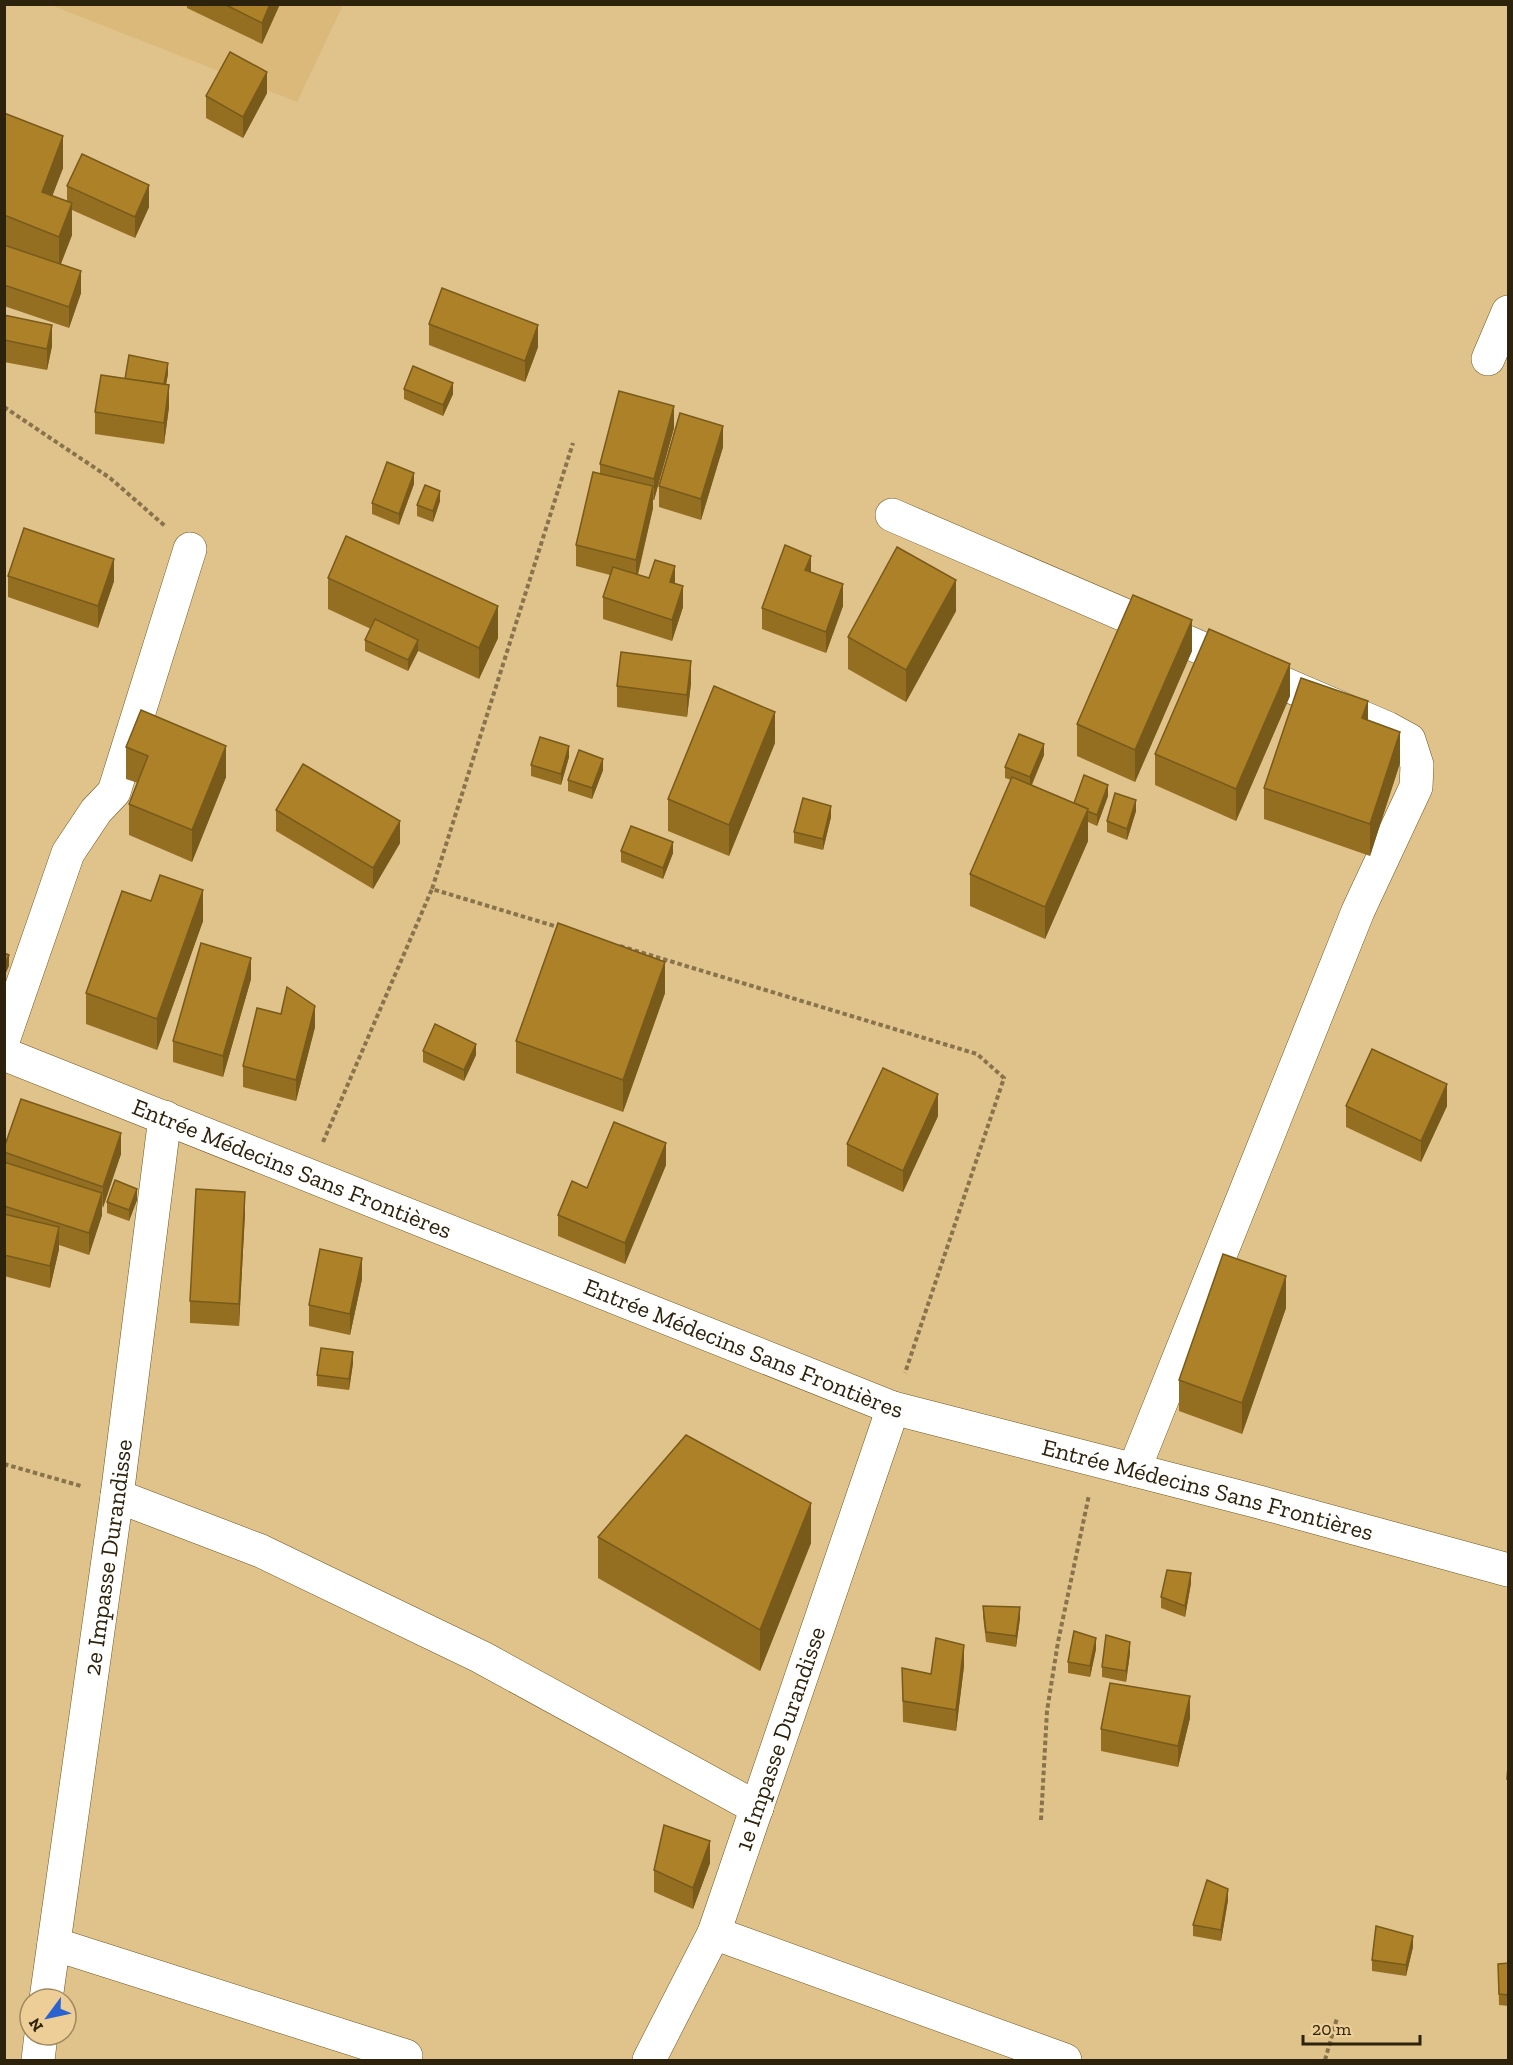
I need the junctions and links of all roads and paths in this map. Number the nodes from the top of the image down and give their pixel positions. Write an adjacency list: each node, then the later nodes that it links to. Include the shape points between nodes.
1 (1509, 312): 2 (street)
2 (1488, 358)
3 (4, 407): 6 (path, via 110,478)
4 (573, 443): 7 (path)
5 (892, 515): 17 (street, via 1387,728 1408,740 1417,765 1416,787 1358,911)
6 (190, 549): 10 (street, via 114,792 68,853)
7 (432, 889): 8 (path); 13 (path)
8 (568, 930)
9 (614, 944): 14 (path, via 977,1054 1004,1078)
10 (4, 1038)
11 (4, 1054): 12 (street, Entrée Médecins Sans Frontières)
12 (165, 1117): 13 (street, Entrée Médecins Sans Frontières); 18 (street, 2e Impasse Durandisse)
13 (309, 1175): 14 (street, Entrée Médecins Sans Frontières)
14 (893, 1408): 15 (street, Entrée Médecins Sans Frontières); 20 (street, 1e Impasse Durandisse)
15 (1097, 1460): 17 (street, Entrée Médecins Sans Frontières); 21 (path, via 1047,1711)
16 (4, 1464): 18 (path)
17 (1134, 1470): 19 (street, Entrée Médecins Sans Frontières)
18 (117, 1496): 20 (street, via 261,1551 481,1657); 23 (street, 2e Impasse Durandisse)
19 (1509, 1570)
20 (757, 1808): 22 (street, 1e Impasse Durandisse)
21 (1041, 1820)
22 (714, 1933): 27 (street, 1e Impasse Durandisse); 28 (street)
23 (54, 1944): 24 (street, 2e Impasse Durandisse); 26 (street)
24 (48, 1987)
25 (1337, 2018): 29 (path)
26 (406, 2056)
27 (649, 2061)
28 (1065, 2061)
29 (1325, 2061)

